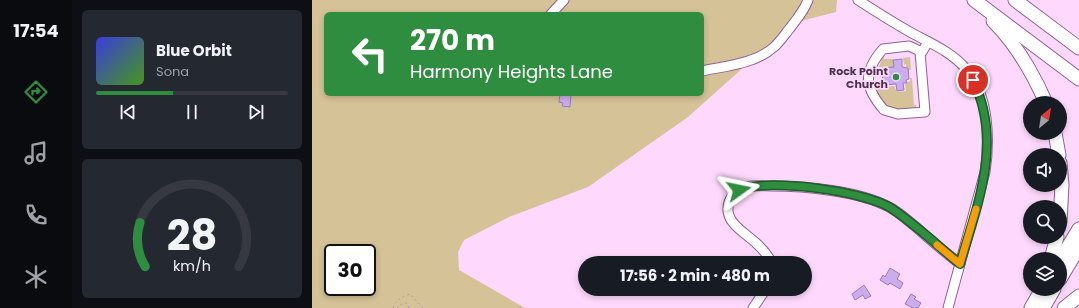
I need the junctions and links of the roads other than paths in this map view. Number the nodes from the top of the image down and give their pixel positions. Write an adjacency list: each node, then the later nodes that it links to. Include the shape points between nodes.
1 (564, 0): 8 (street)
2 (808, 0): 12 (street, via 804,10 782,39 766,53 750,60)
3 (858, 0): 9 (street)
4 (969, 0): 14 (highway, via 995,23 1011,42 1031,72)
5 (974, 0): 13 (highway)
6 (1015, 0): 10 (highway)
7 (1025, 0): 10 (highway)
8 (553, 12)
9 (928, 42): 11 (street); 19 (street, via 960,62 967,70 978,90 986,116 988,142 985,172)
10 (1079, 47)
11 (920, 52): 11 (street, via 909,46 883,49 869,72 867,83 876,100 887,112 925,112)
12 (704, 72)
13 (1079, 79)
14 (1043, 96)
15 (1079, 229): 17 (highway)
16 (1079, 247): 20 (highway)
17 (1065, 252)
18 (768, 256): 19 (street, via 732,221 728,213 728,203 732,195 747,187 823,189 880,203 902,216)
19 (960, 264): 26 (street)
20 (1067, 267)
21 (761, 296): 25 (street)
22 (1037, 296): 27 (highway)
23 (1050, 296): 28 (highway)
24 (1079, 296): 29 (highway)
25 (753, 308)
26 (948, 308)
27 (1031, 308)
28 (1043, 308)
29 (1064, 308)

